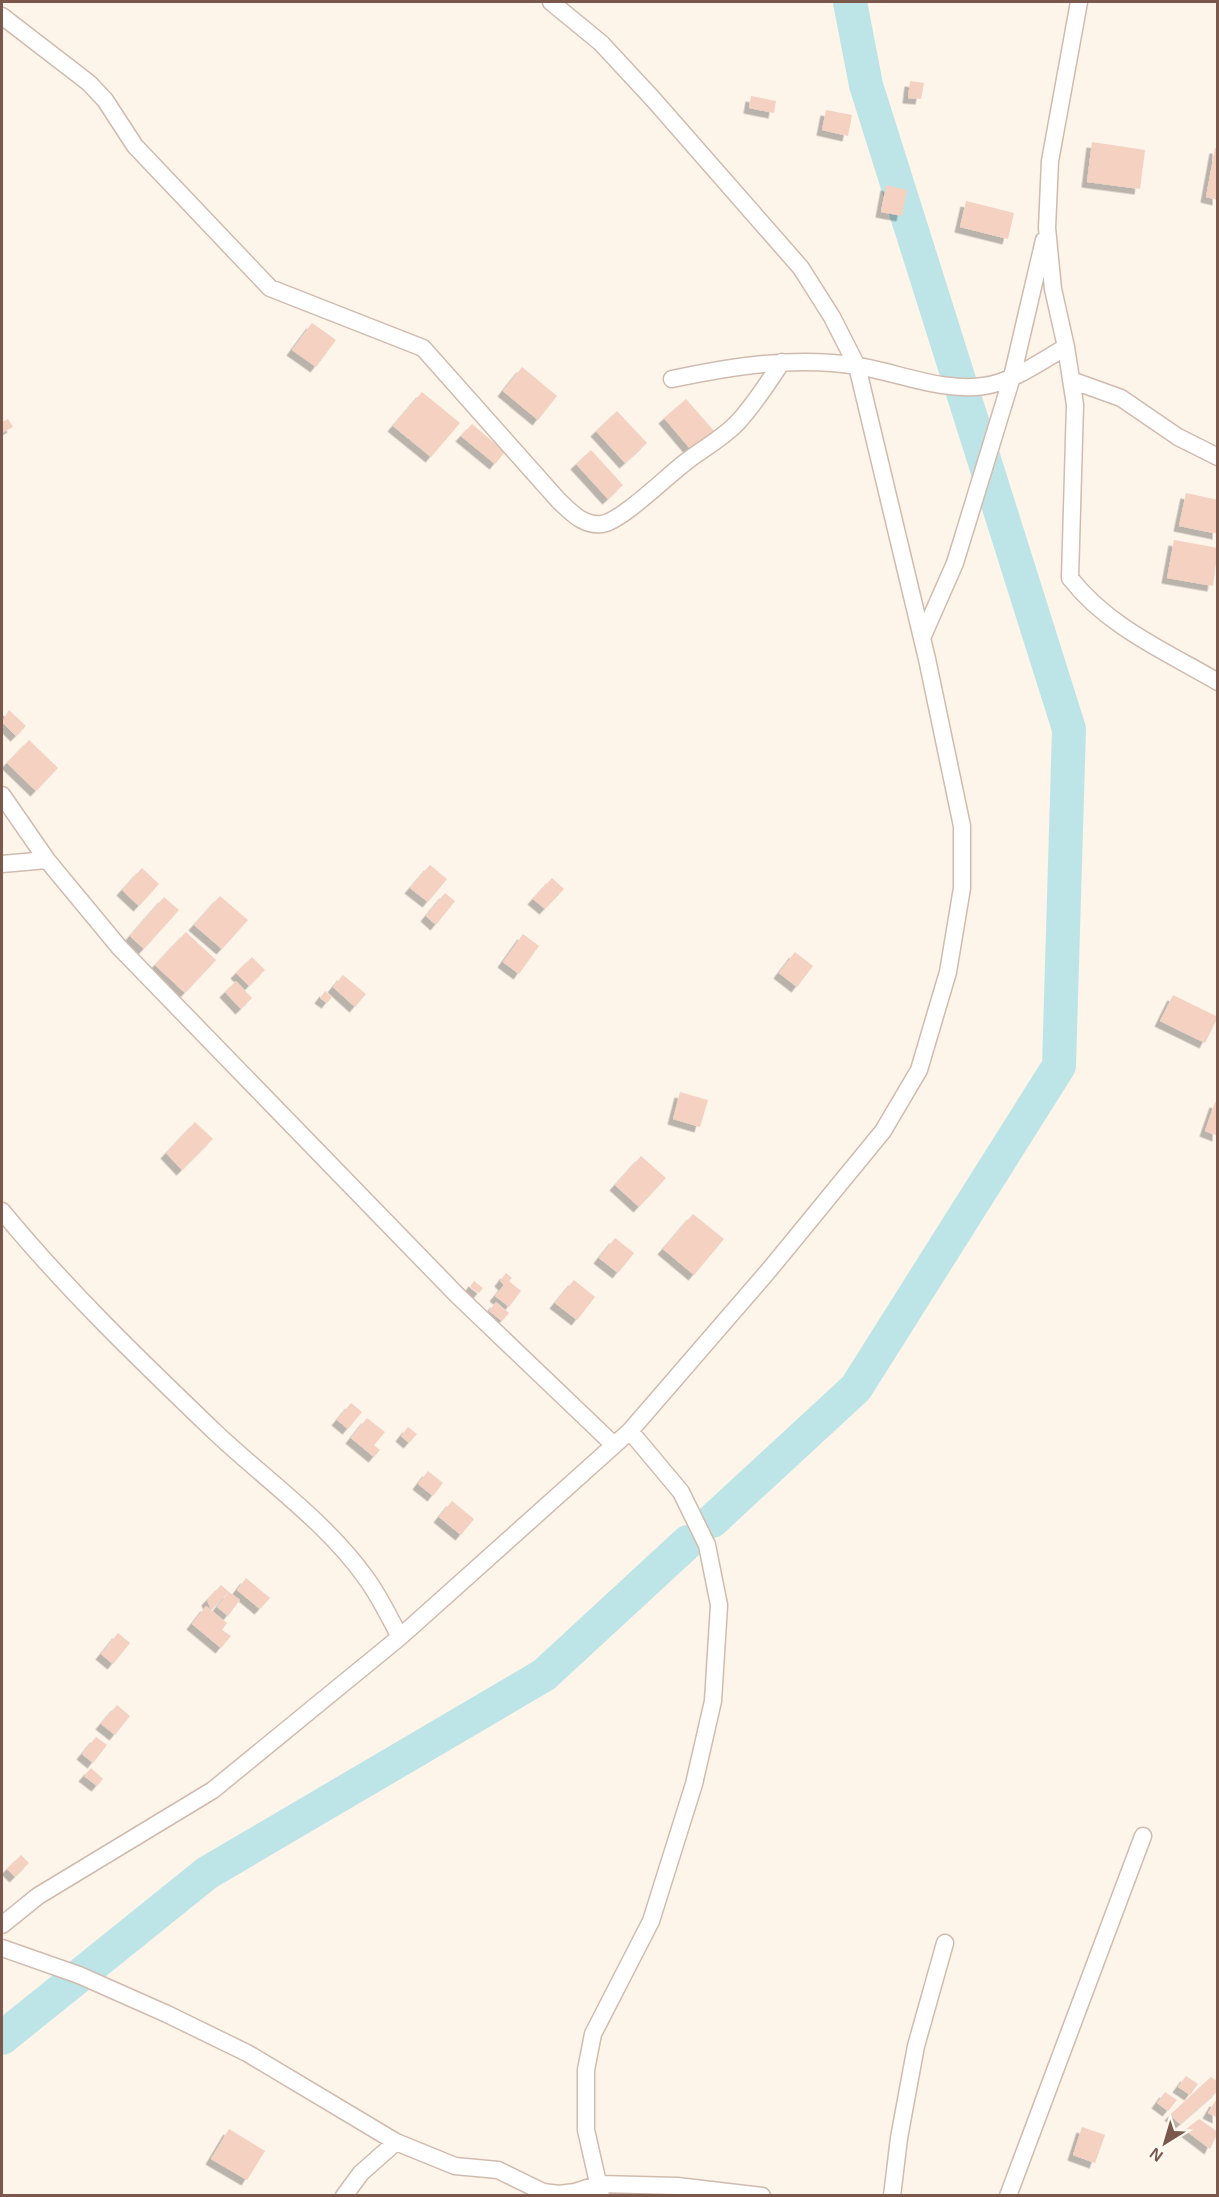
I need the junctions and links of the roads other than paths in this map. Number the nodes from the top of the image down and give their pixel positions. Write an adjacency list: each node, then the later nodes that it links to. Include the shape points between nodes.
1 (551, 2): 7 (street, via 601,43 801,268)
2 (1079, 2): 4 (street, via 1050,161)
3 (2, 16): 6 (street, via 89,82 135,146 270,288 423,348 559,501 590,524 604,524 620,516 715,442 738,422)
4 (1047, 228): 5 (street, via 1053,289); 8 (street)
5 (1066, 348): 8 (street); 10 (street)
6 (782, 362): 7 (street); 9 (street)
7 (857, 366): 8 (street, via 953,386 984,386); 12 (street)
8 (1012, 377): 12 (street, via 955,563)
9 (672, 378)
10 (1071, 380): 11 (street, via 1120,398 1178,437); 13 (street, via 1075,405 1071,578 1115,623)
11 (1218, 457)
12 (922, 638): 18 (street, via 962,826 962,888 948,972 920,1070 883,1131)
13 (1218, 682)
14 (2, 795): 15 (street)
15 (47, 860): 16 (street); 19 (street, via 119,947 317,1152 456,1295)
16 (2, 864)
17 (2, 1211): 20 (street, via 32,1248 217,1434 346,1553 382,1602)
18 (630, 1431): 19 (street); 26 (street, via 681,1492 707,1545 719,1605 713,1701 694,1784 651,1921 593,2034 586,2070 586,2130)
19 (614, 1445): 20 (street)
20 (400, 1637): 22 (street, via 213,1790 38,1896)
21 (1143, 1836): 30 (street)
22 (2, 1925)
23 (945, 1943): 29 (street, via 916,2046)
24 (2, 1948): 25 (street, via 79,1975 247,2053)
25 (396, 2142): 26 (street, via 455,2166 498,2170 543,2192); 27 (street)
26 (600, 2190): 28 (street, via 677,2186)
27 (344, 2196)
28 (762, 2196)
29 (892, 2196)
30 (1008, 2196)

